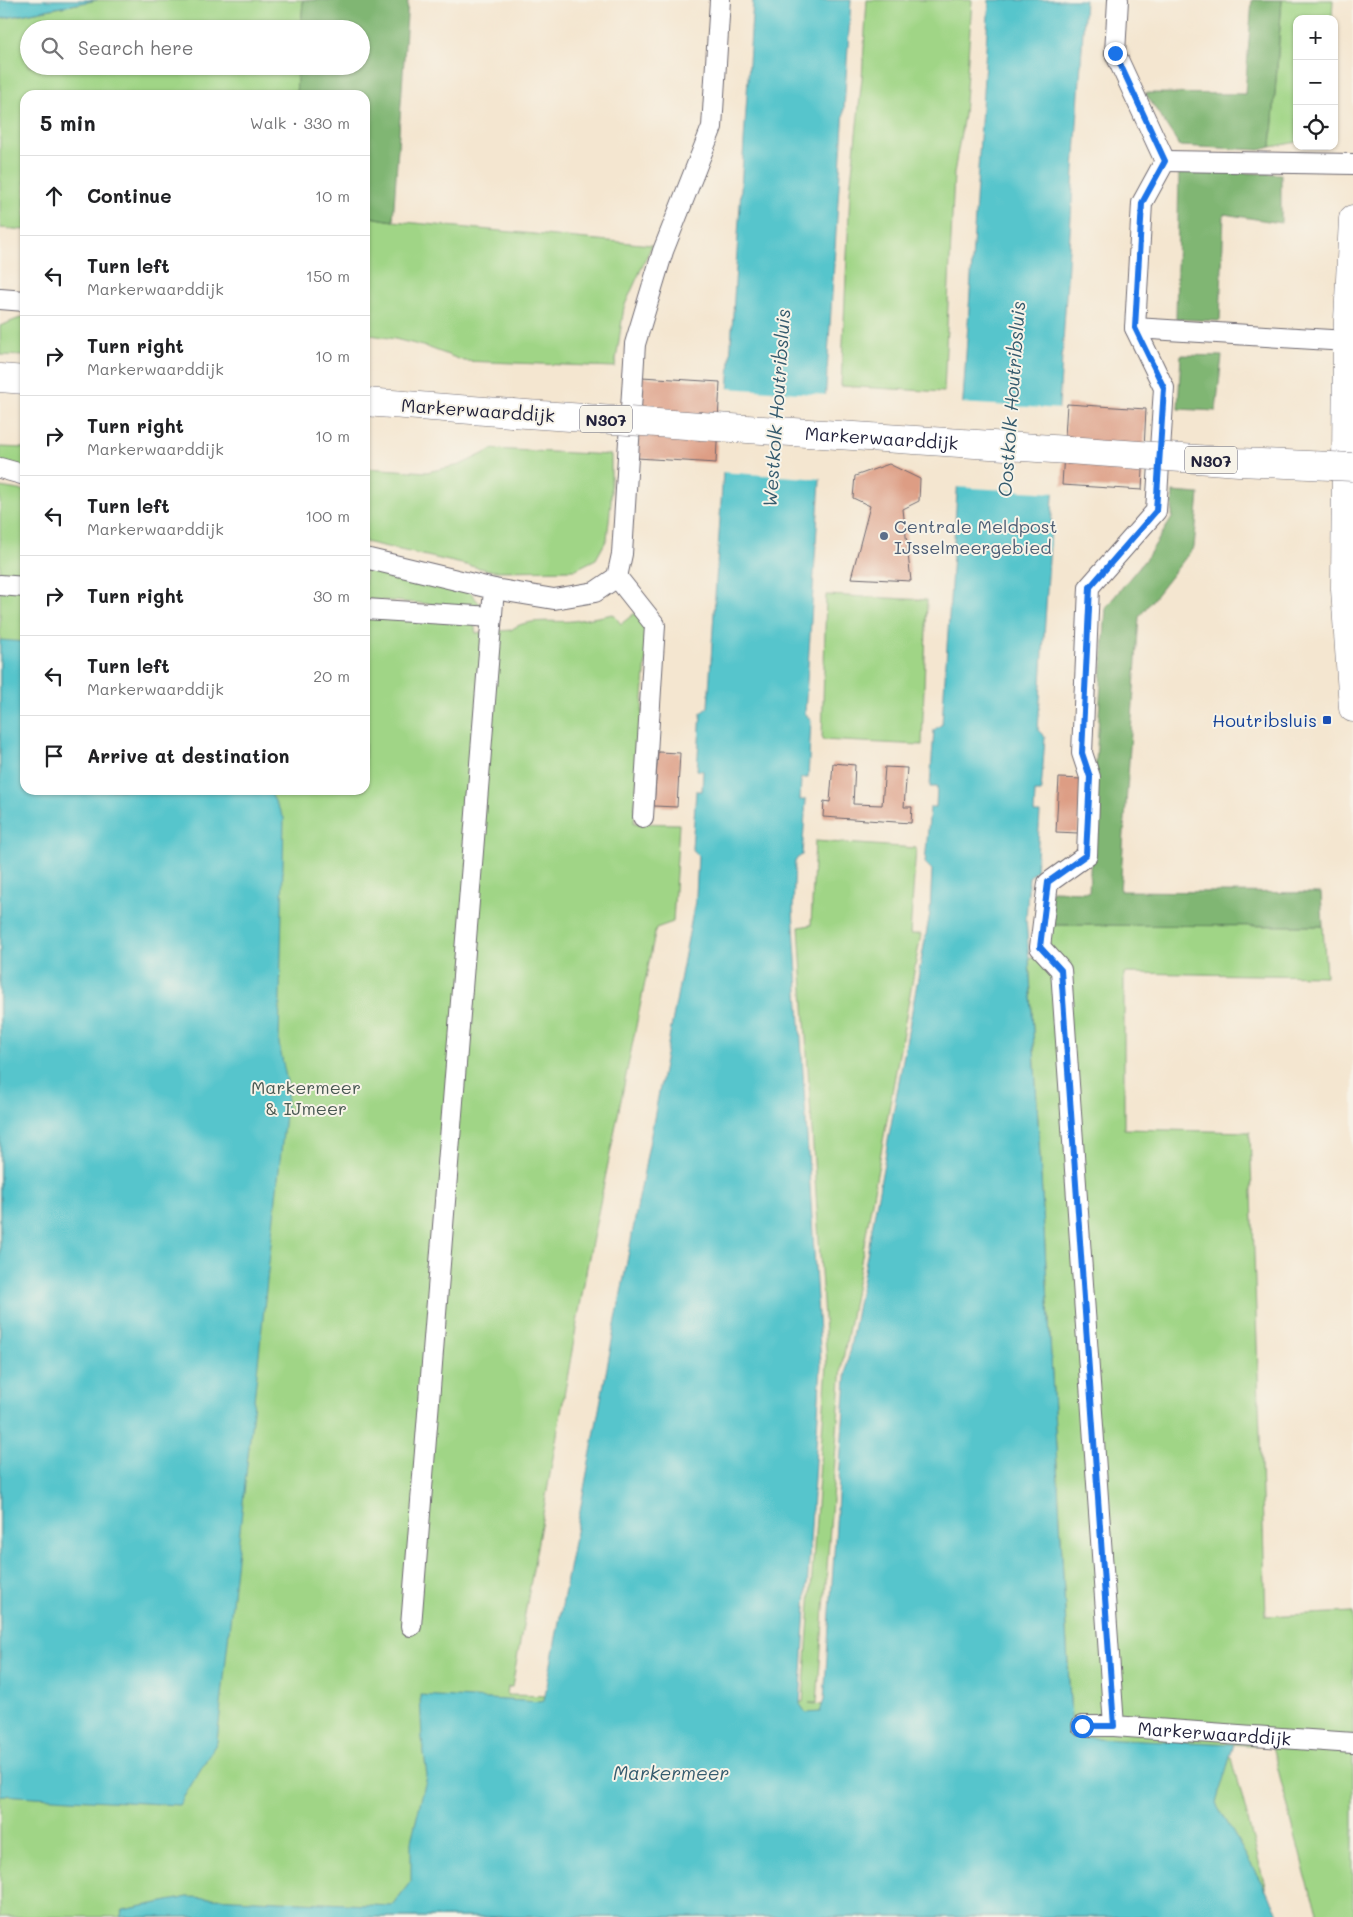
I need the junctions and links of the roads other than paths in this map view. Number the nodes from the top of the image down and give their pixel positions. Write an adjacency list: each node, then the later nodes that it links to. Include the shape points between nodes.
1 (720, 0): 17 (lane, via 712,127 664,251 634,344 622,554)
2 (1118, 0): 3 (lane, via 1115,53)
3 (1165, 161): 4 (lane); 8 (lane, via 1142,203)
4 (1353, 164)
5 (1353, 219): 9 (main road)
6 (0, 299): 7 (lane)
7 (20, 301)
8 (1135, 328): 9 (lane); 27 (lane, Markerwaarddijk, via 1164,388 1156,511 1090,587 1082,753 1090,777 1086,855 1048,882 1040,947 1061,970)
9 (1347, 341): 23 (main road, via 1345,589)
10 (0, 378): 11 (main road)
11 (20, 380)
12 (370, 402): 13 (main road, Markerwaarddijk / N307, bridge)
13 (1353, 467)
14 (0, 468): 15 (lane)
15 (20, 474)
16 (370, 559): 20 (lane)
17 (617, 577): 20 (lane, via 595,592 554,599); 24 (lane, via 655,625)
18 (0, 585): 19 (lane)
19 (20, 587)
20 (494, 589): 22 (lane)
21 (370, 608): 22 (lane)
22 (492, 617): 25 (lane)
23 (1353, 708)
24 (643, 817)
25 (411, 1626)
26 (1082, 1726): 27 (lane)
27 (1114, 1726): 28 (lane, Markerwaarddijk)
28 (1353, 1743)

